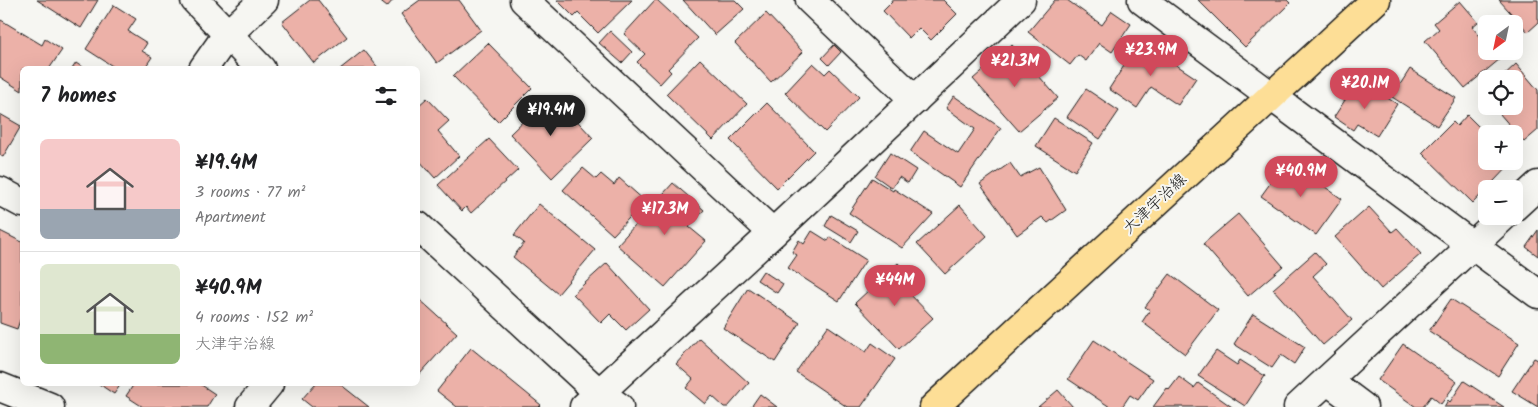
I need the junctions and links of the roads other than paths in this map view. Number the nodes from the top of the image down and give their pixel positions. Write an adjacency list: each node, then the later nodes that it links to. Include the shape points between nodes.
1 (195, 0): 8 (street)
2 (264, 0): 8 (street)
3 (524, 0): 19 (street)
4 (810, 0): 12 (street)
5 (1021, 0): 12 (street)
6 (1142, 0): 11 (street)
7 (1376, 0): 11 (main road, 大津宇治線)
8 (227, 35): 9 (street); 10 (street)
9 (205, 66)
10 (258, 66)
11 (1271, 97): 20 (street); 28 (main road, 大津宇治線)
12 (915, 100): 19 (street)
13 (1538, 185): 15 (street)
14 (0, 191): 16 (street)
15 (1523, 199)
16 (20, 202)
17 (1494, 225): 20 (street)
18 (420, 228): 26 (street)
19 (773, 233): 26 (street)
20 (1472, 246): 21 (street); 22 (street)
21 (1538, 294)
22 (1327, 380): 29 (street); 30 (street)
23 (267, 386): 27 (street)
24 (0, 387): 25 (street)
25 (37, 396)
26 (600, 402)
27 (250, 407)
28 (934, 407)
29 (1298, 407)
30 (1363, 407)

